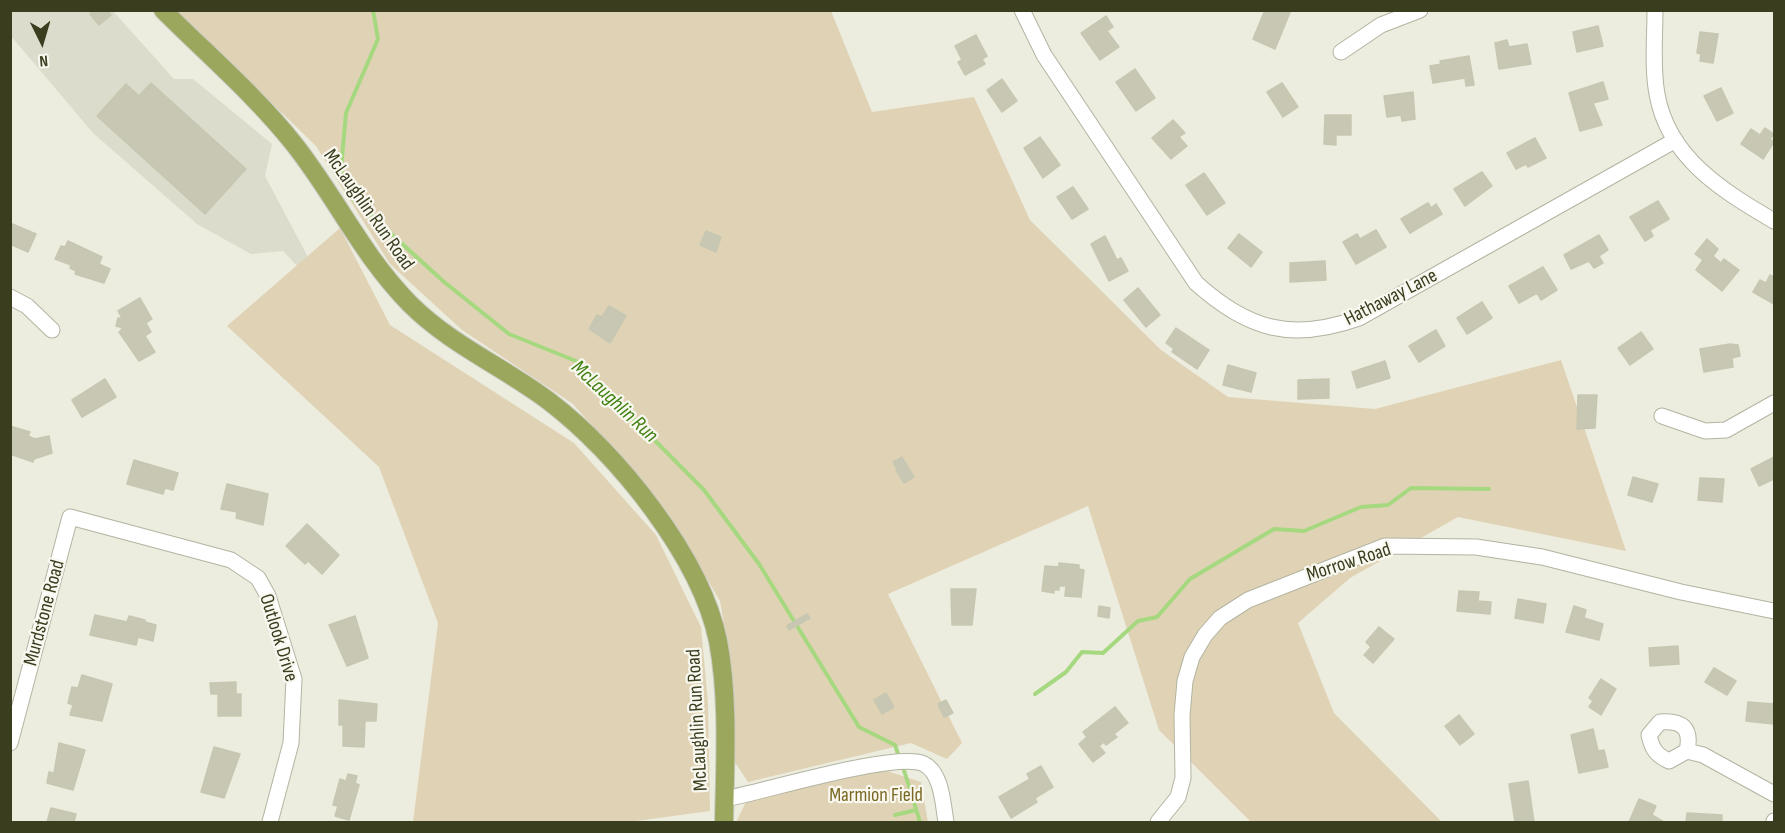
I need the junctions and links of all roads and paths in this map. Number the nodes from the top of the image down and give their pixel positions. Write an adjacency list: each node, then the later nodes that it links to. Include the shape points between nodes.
1 (163, 10): 17 (main road, McLaughlin Run Road, via 294,145 372,261 412,306 434,326 560,410 602,450 663,527 695,579 717,637 723,681)
2 (1022, 10): 6 (street, Hathaway Lane, via 1044,55 1196,283 1242,318 1272,328 1318,330 1359,318)
3 (1420, 10): 5 (street, via 1381,25)
4 (1655, 10): 6 (street, via 1657,95)
5 (1341, 52)
6 (1674, 141): 7 (street, via 1707,178)
7 (1774, 221)
8 (10, 297): 9 (street, via 27,306)
9 (52, 330)
10 (1774, 403): 11 (street, via 1726,430 1705,431)
11 (1662, 416)
12 (70, 517): 14 (street, Murdstone Road); 18 (street, Outlook Drive, via 231,560 258,578 268,596 294,679 291,743)
13 (1774, 611): 21 (street, Morrow Road, via 1542,557 1476,547 1385,546 1248,600 1220,618 1204,635 1185,681 1183,778 1178,797)
14 (10, 743)
15 (1688, 751): 16 (street, via 1703,755)
16 (1774, 794)
17 (725, 799): 19 (main road, McLaughlin Run Road); 20 (street, via 891,762 915,763 924,764 934,774)
18 (270, 822)
19 (724, 822)
20 (946, 822)
21 (1158, 822)

